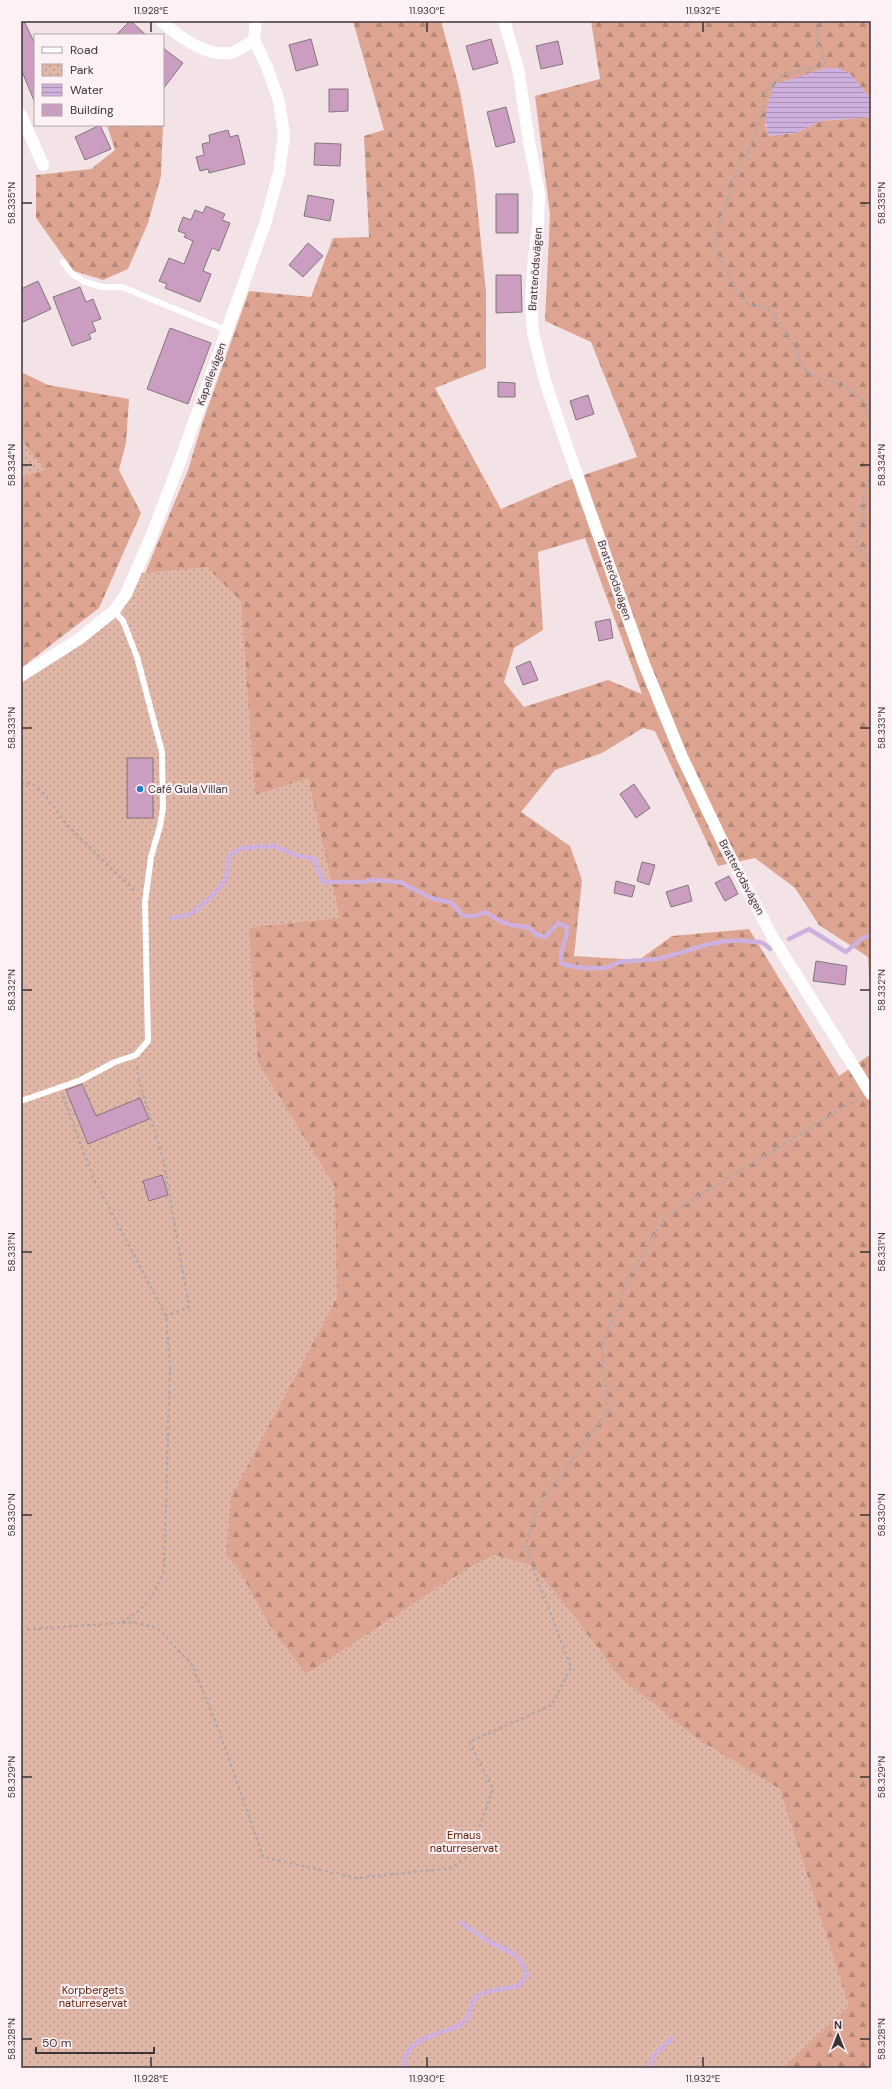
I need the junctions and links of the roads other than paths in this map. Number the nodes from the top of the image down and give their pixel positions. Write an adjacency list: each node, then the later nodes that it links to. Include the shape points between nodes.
1 (161, 21): 4 (street, via 172,31 210,52 231,53)
2 (256, 21): 4 (street)
3 (504, 21): 11 (street, Bratterödsvägen, via 518,68 539,194 531,303 533,333 548,389 644,664 682,756 773,938)
4 (254, 40): 8 (street, Kapellevägen, via 268,67 279,101 284,135 280,173 265,224)
5 (21, 115): 6 (street)
6 (43, 165)
7 (63, 262): 8 (lane, via 72,274 85,282 102,287 122,287)
8 (226, 330): 9 (street, Kapellevägen, via 151,538 126,594)
9 (114, 612): 10 (street, Kapellevägen, via 79,639); 12 (lane, via 123,621 137,657 162,752 163,808 151,856 145,902 148,1041 136,1055 115,1062 81,1080)
10 (21, 676)
11 (870, 1092)
12 (21, 1101)

